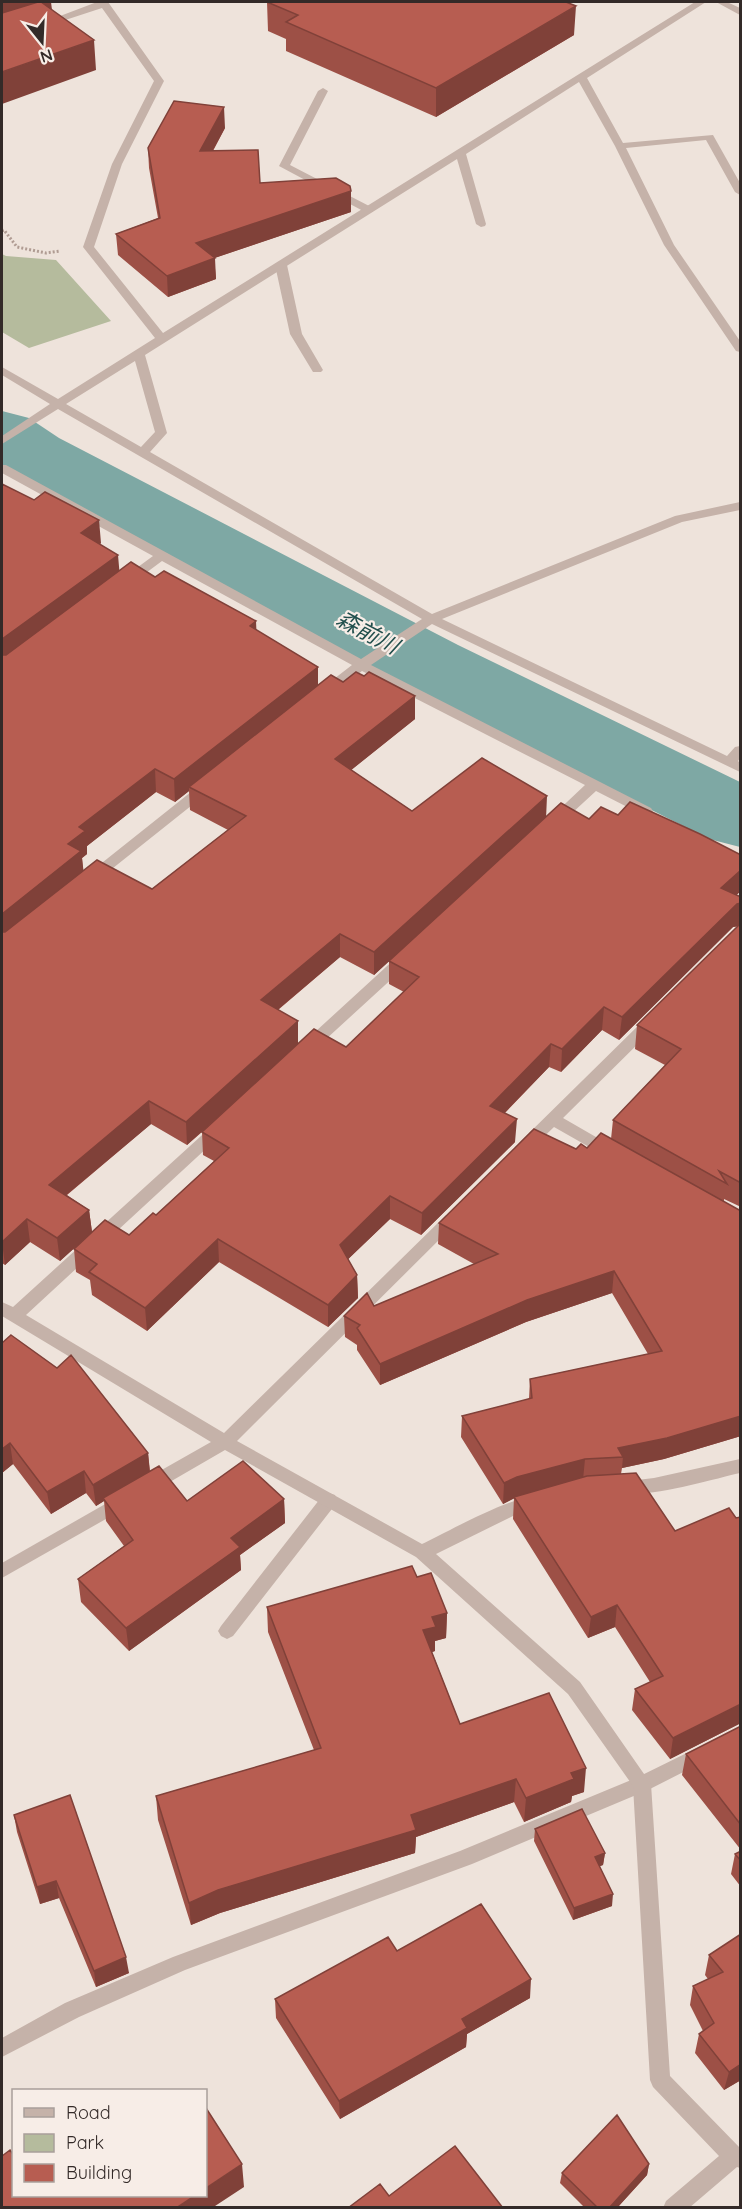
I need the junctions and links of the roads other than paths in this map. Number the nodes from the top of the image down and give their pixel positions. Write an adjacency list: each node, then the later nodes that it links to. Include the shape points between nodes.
1 (700, 2): 6 (street)
2 (721, 2): 4 (street)
3 (104, 3): 5 (street); 14 (street, via 159,81 117,164 88,247)
4 (741, 12)
5 (32, 28)
6 (581, 76): 8 (street); 9 (street)
7 (323, 91): 11 (street, via 284,166)
8 (620, 146): 10 (street, via 710,137); 15 (street, via 669,245)
9 (460, 152): 11 (street); 12 (street)
10 (741, 192)
11 (369, 210): 13 (street)
12 (481, 224)
13 (281, 264): 14 (street); 18 (street, via 296,334)
14 (162, 339): 16 (street)
15 (741, 349)
16 (139, 354): 19 (street); 21 (street, via 161,433)
17 (2, 370): 19 (street)
18 (317, 370)
19 (58, 404): 20 (street); 21 (street)
20 (2, 441)
21 (142, 453): 26 (street)
22 (2, 468): 24 (street)
23 (741, 506): 26 (street, via 679,519)
24 (161, 556): 25 (street); 27 (street)
25 (114, 590)
26 (431, 619): 27 (street); 30 (street)
27 (361, 665): 28 (street); 32 (street)
28 (315, 701)
29 (741, 750): 30 (street)
30 (735, 766)
31 (213, 782): 35 (street)
32 (594, 785): 33 (street); 34 (street)
33 (657, 816)
34 (541, 833)
35 (84, 884)
36 (418, 946): 38 (street)
37 (659, 1014): 39 (street)
38 (295, 1059)
39 (552, 1119): 41 (street); 42 (street)
40 (225, 1123): 44 (street)
41 (519, 1153)
42 (622, 1159)
43 (460, 1210): 45 (street)
44 (8, 1312): 45 (street)
45 (225, 1442): 49 (street); 51 (street)
46 (741, 1466): 47 (street, via 654,1485)
47 (608, 1488)
48 (550, 1498): 50 (street, via 516,1507)
49 (329, 1500): 50 (street); 52 (street)
50 (422, 1552): 54 (street, via 574,1688)
51 (2, 1571)
52 (227, 1631)
53 (721, 1744): 54 (street)
54 (642, 1784): 55 (street, via 465,1858 180,1962 72,2010); 56 (street, via 660,2080)
55 (2, 2048)
56 (737, 2158): 57 (street)
57 (673, 2208)

